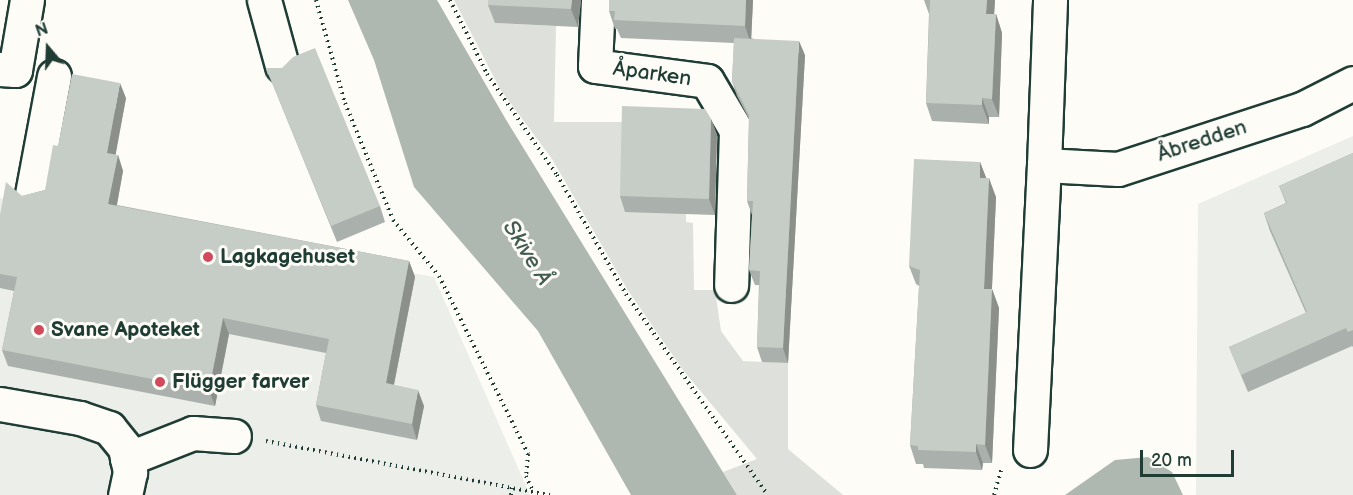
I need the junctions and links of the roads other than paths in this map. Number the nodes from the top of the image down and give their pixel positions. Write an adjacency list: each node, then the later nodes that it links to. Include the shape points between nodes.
1 (27, 0): 6 (street, via 15,70)
2 (264, 0): 5 (street)
3 (598, 0): 11 (street, Åparken, via 595,66 707,81 736,130)
4 (1050, 0): 9 (street)
5 (282, 66)
6 (0, 69)
7 (54, 76): 10 (street)
8 (1353, 83): 9 (street, Åbredden, via 1302,109 1118,169)
9 (1044, 165): 14 (street)
10 (32, 194)
11 (731, 285)
12 (0, 404): 15 (street, via 80,418 110,428 125,448)
13 (234, 436): 15 (street, via 193,433)
14 (1030, 450)
15 (127, 459): 16 (street, via 130,472)
16 (125, 495)

